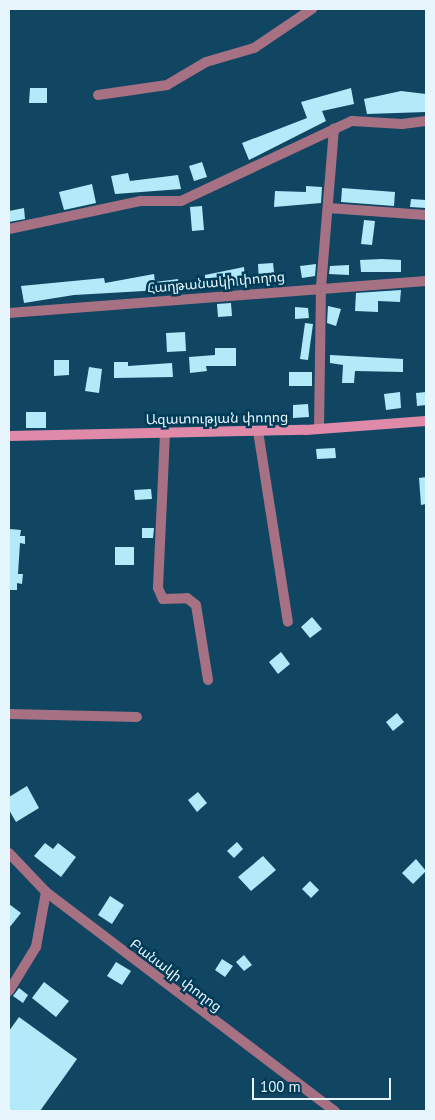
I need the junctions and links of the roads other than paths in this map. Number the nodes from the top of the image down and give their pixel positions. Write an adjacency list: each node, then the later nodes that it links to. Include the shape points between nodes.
1 (312, 9): 2 (street, via 254,48 206,62 168,85)
2 (98, 95)
3 (426, 121): 4 (street, via 402,124 352,121)
4 (334, 129): 5 (street); 7 (street, via 181,201 141,201)
5 (328, 208): 6 (street); 9 (street)
6 (426, 215)
7 (9, 229)
8 (426, 281): 9 (street, Հաղթանակի փողոց)
9 (321, 287): 10 (street, Հաղթանակի փողոց); 12 (street)
10 (9, 313)
11 (426, 421): 12 (street, Ազատության փողոց)
12 (319, 429): 13 (street, Ազատության փողոց)
13 (258, 431): 14 (street, Ազատության փողոց); 16 (street)
14 (165, 433): 15 (street, Ազատության փողոց); 17 (street, via 158,588 163,599 187,598 196,605)
15 (9, 436)
16 (288, 622)
17 (208, 680)
18 (9, 714): 19 (street)
19 (137, 717)
20 (9, 852): 21 (street, Բանակի փողոց)
21 (46, 892): 22 (street, via 36,947); 23 (street, Բանակի փողոց)
22 (9, 991)
23 (335, 1111)

